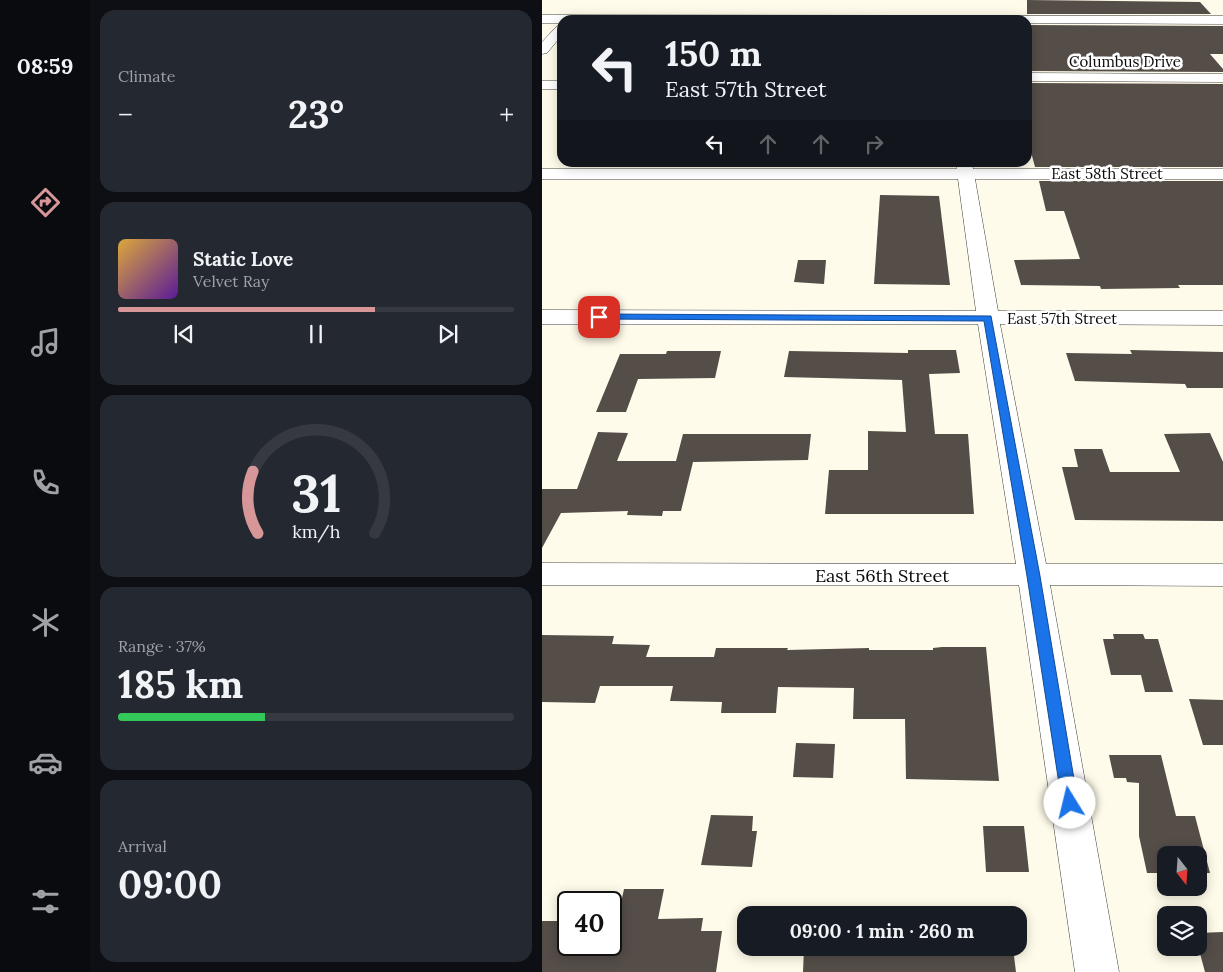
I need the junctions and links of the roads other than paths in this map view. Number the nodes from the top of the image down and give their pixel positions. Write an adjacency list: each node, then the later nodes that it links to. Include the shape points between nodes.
1 (582, 6): 2 (street)
2 (574, 15)
3 (1032, 17): 5 (street)
4 (542, 19): 6 (street)
5 (1222, 20)
6 (557, 21)
7 (557, 33): 8 (street)
8 (542, 50)
9 (557, 77): 11 (street)
10 (1032, 77): 12 (street, Columbus Drive)
11 (542, 78)
12 (1222, 78)
13 (542, 85): 14 (street)
14 (557, 85)
15 (1032, 87): 16 (street, Columbus Drive)
16 (1222, 87)
17 (965, 168): 18 (street, East 58th Street); 19 (street, East 58th Street); 21 (street)
18 (542, 174)
19 (1222, 174)
20 (542, 317): 21 (street, East 57th Street)
21 (988, 318): 22 (street, East 57th Street); 25 (street)
22 (1222, 318)
23 (542, 574): 25 (street, East 56th Street)
24 (1222, 575): 25 (street, East 56th Street)
25 (1033, 576): 26 (street)
26 (1097, 972)

